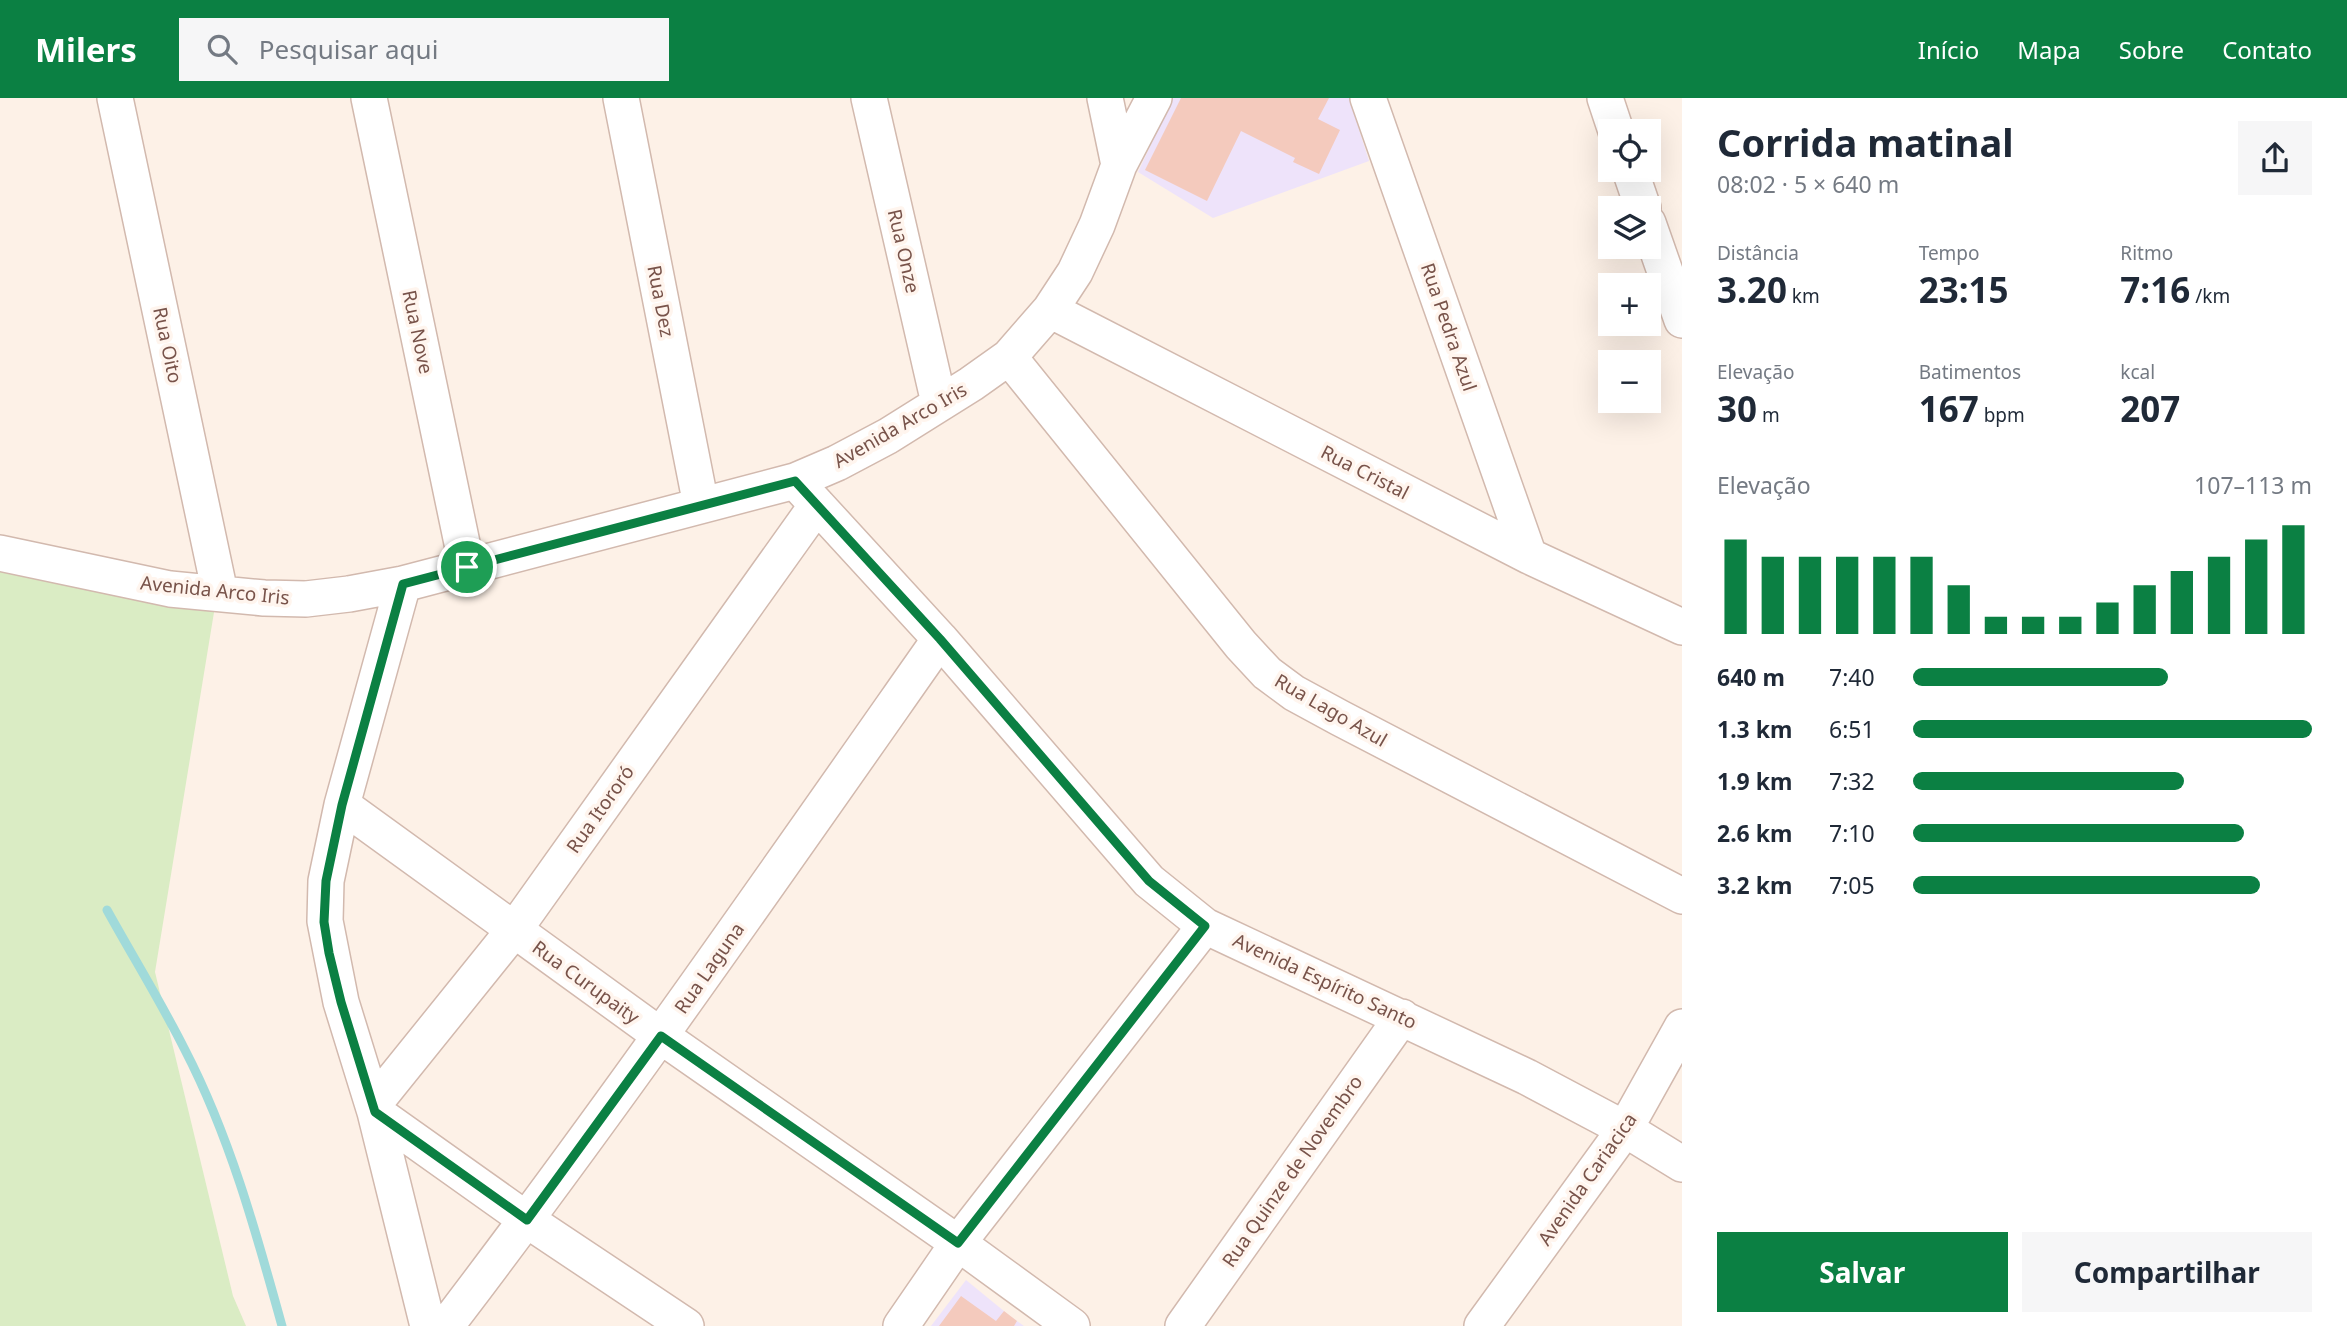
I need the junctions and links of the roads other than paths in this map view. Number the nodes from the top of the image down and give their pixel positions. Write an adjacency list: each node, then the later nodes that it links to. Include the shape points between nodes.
1 (115, 98): 22 (street, Rua Oito)
2 (369, 98): 20 (street, Rua Nove)
3 (621, 98): 17 (street, Rua Dez)
4 (869, 98): 15 (street, Rua Onze)
5 (1105, 98): 10 (street)
6 (1154, 98): 10 (street, Avenida Arco Iris)
7 (1368, 98): 19 (street, Rua Pedra Azul)
8 (1605, 98): 9 (street)
9 (1612, 119)
10 (1119, 165): 12 (street, Avenida Arco Iris, via 1075,272)
11 (1661, 259): 13 (street)
12 (1051, 310): 14 (street, Avenida Arco Iris); 19 (street, Rua Cristal)
13 (1682, 320)
14 (1009, 357): 15 (street, Avenida Arco Iris); 26 (street, Rua Lago Azul, via 1267,673 1329,712)
15 (939, 403): 16 (street, Avenida Arco Iris, via 837,463)
16 (806, 493): 17 (street, Avenida Arco Iris); 24 (street, Avenida Espírito Santo); 28 (street, Rua Itororó)
17 (701, 505): 20 (street, Avenida Arco Iris)
18 (0, 553): 22 (street, Avenida Arco Iris, via 170,589)
19 (1529, 556): 23 (street, Rua Cristal)
20 (467, 567): 21 (street, Avenida Arco Iris)
21 (403, 584): 22 (street, Avenida Arco Iris, via 306,599); 25 (street)
22 (220, 593)
23 (1682, 627)
24 (940, 639): 27 (street, Avenida Espírito Santo, via 1149,881); 31 (street, Rua Laguna)
25 (342, 805): 28 (street, Rua Curupaity); 32 (street, via 326,881 324,922 341,1002)
26 (1682, 896)
27 (1205, 926): 29 (street, Avenida Espírito Santo); 36 (street)
28 (514, 930): 31 (street, Rua Curupaity); 32 (street, Rua Itororó)
29 (1402, 1017): 33 (street, Avenida Espírito Santo); 42 (street, Rua Quinze de Novembro)
30 (1682, 1027): 33 (street, Avenida Cariacica)
31 (661, 1036): 35 (street, Rua Laguna); 36 (street, Rua Curupaity)
32 (374, 1108): 35 (street); 37 (street)
33 (1625, 1129): 34 (street, Avenida Espírito Santo); 43 (street, Avenida Cariacica)
34 (1682, 1164)
35 (527, 1220): 38 (street, Rua Laguna); 39 (street)
36 (958, 1243): 40 (street); 41 (street, Rua Curupaity)
37 (428, 1326)
38 (446, 1326)
39 (686, 1326)
40 (901, 1326)
41 (1072, 1326)
42 (1183, 1326)
43 (1482, 1326)

